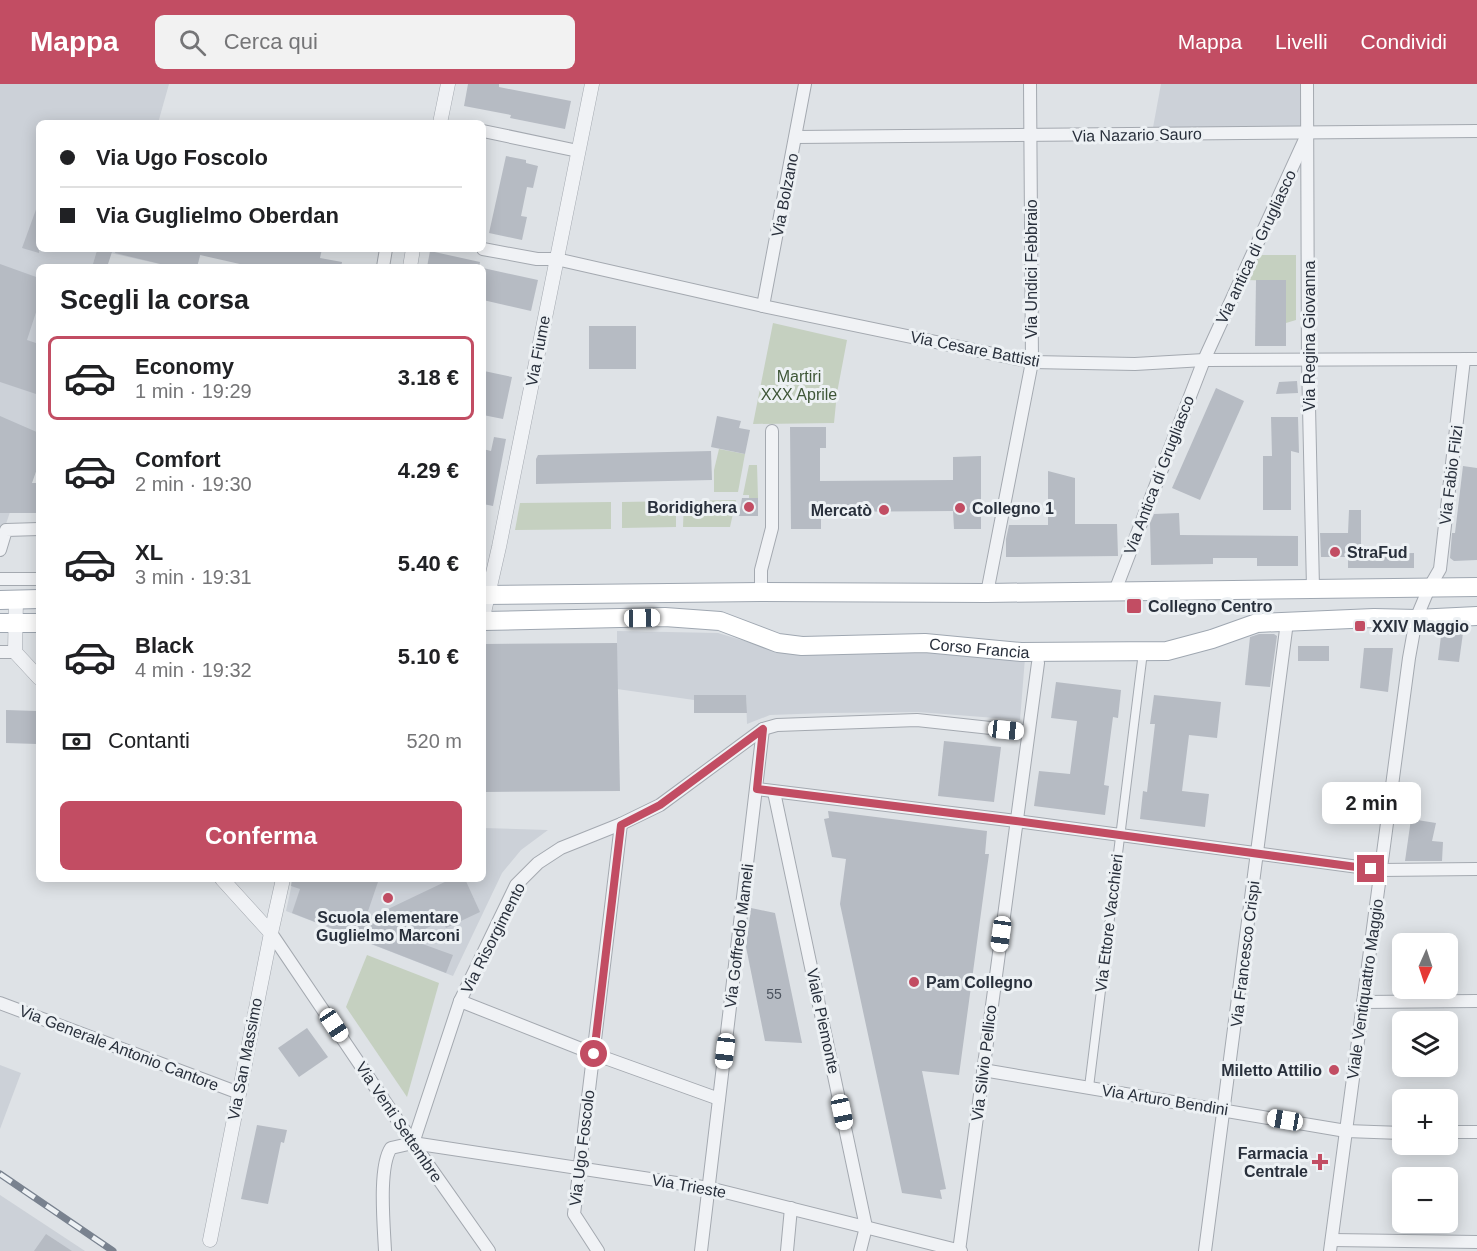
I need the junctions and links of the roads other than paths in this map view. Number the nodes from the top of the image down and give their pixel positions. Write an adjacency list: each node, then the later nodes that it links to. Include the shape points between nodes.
1 (448, 84): 6 (street)
2 (592, 84): 12 (street, Via Fiume)
3 (805, 84): 11 (street, Via Bolzano)
4 (1030, 84): 10 (street, Via Undici Febbraio)
5 (1307, 84): 9 (street, Via Regina Giovanna)
6 (441, 120)
7 (1477, 131): 9 (street, Via Nazario Sauro)
8 (486, 133): 12 (street)
9 (1308, 133): 10 (street, Via Nazario Sauro); 18 (street, Via antica di Grugliasco); 19 (street, Via Regina Giovanna)
10 (1030, 136): 11 (street, Via Nazario Sauro); 20 (street, Via Undici Febbraio)
11 (796, 137): 15 (street, Via Bolzano)
12 (578, 151): 14 (street, Via Fiume)
13 (486, 250): 14 (street, Via Cesare Battisti)
14 (556, 259): 15 (street, Via Cesare Battisti); 24 (street, Via Fiume)
15 (763, 306): 20 (street, Via Cesare Battisti)
16 (1477, 358): 17 (street, Via Cesare Battisti)
17 (1464, 359): 19 (street, Via Cesare Battisti); 30 (street, Via Fabio Filzi, via 1440,570)
18 (1204, 360): 19 (street, Via Cesare Battisti); 20 (street, Via Cesare Battisti, via 1135,364); 31 (street, Via Antica di Grugliasco)
19 (1308, 361): 29 (street, Via Regina Giovanna)
20 (1032, 362): 33 (street, Via Undici Febbraio)
21 (772, 430): 32 (street, via 772,528 761,570)
22 (36, 529): 23 (street, via 6,530)
23 (0, 550)
24 (488, 574): 34 (street, Via Fiume)
25 (0, 579): 26 (street)
26 (17, 579): 27 (street); 36 (street)
27 (36, 579)
28 (1477, 587): 30 (main road)
29 (1313, 588): 30 (main road); 31 (main road)
30 (1429, 588): 39 (street, Viale Ventiquattro Maggio)
31 (1115, 591): 33 (main road)
32 (761, 592): 33 (main road); 34 (main road)
33 (987, 593)
34 (486, 595)
35 (36, 599): 36 (main road)
36 (8, 600): 42 (street)
37 (1477, 616): 39 (main road, Corso Francia)
38 (486, 619): 43 (main road, Corso Francia, via 665,617 720,621 778,643 802,646 925,643 1021,652)
39 (1416, 619): 40 (main road, Corso Francia); 57 (street, Viale Ventiquattro Maggio)
40 (1287, 622): 43 (main road, Corso Francia, via 1257,623 1167,651); 55 (street, Via Francesco Crispi)
41 (36, 623): 42 (main road)
42 (8, 624): 45 (street)
43 (1143, 651): 54 (street, Via Ettore Vacchieri)
44 (0, 652): 45 (street)
45 (15, 652): 47 (street)
46 (1038, 663): 49 (street, Corso Francia)
47 (36, 675)
48 (763, 729): 49 (street, Via Risorgimento, via 777,725 917,720); 50 (street, Via Goffredo Mameli); 53 (street, Via Risorgimento, via 660,805)
49 (1028, 732): 52 (street, Via Silvio Pellico)
50 (757, 789): 51 (street); 69 (street, Via Goffredo Mameli)
51 (774, 792): 52 (street); 79 (street, Viale Piemonte)
52 (1016, 821): 54 (street); 66 (street, Via Silvio Pellico)
53 (621, 825): 61 (street, Via Risorgimento, via 561,848 538,863 516,885); 65 (street, Via Ugo Foscolo)
54 (1120, 835): 55 (street); 67 (street, Via Ettore Vacchieri)
55 (1258, 854): 57 (street); 70 (street, Via Francesco Crispi)
56 (1477, 869): 57 (street)
57 (1381, 870): 63 (street, Viale Ventiquattro Maggio)
58 (225, 882): 60 (street, Via Venti Settembre)
59 (282, 882): 60 (street, Via San Massimo)
60 (270, 933): 68 (street, Via San Massimo); 75 (street, Via Venti Settembre)
61 (460, 1001): 65 (street); 75 (street, Via Risorgimento)
62 (1477, 1001): 63 (street)
63 (1363, 1002): 71 (street, Viale Ventiquattro Maggio)
64 (0, 1003): 68 (street, Via Generale Antonio Cantore)
65 (594, 1054): 69 (street); 76 (street, Via Ugo Foscolo)
66 (983, 1070): 67 (street, Via Arturo Bendini); 89 (street, Via Silvio Pellico)
67 (1089, 1088): 70 (street, Via Arturo Bendini)
68 (239, 1093): 80 (street, Via San Massimo)
69 (719, 1098): 77 (street, Via Goffredo Mameli)
70 (1224, 1109): 71 (street, Via Arturo Bendini); 90 (street, Via Francesco Crispi)
71 (1346, 1131): 74 (street, Via Arturo Bendini); 82 (street, Viale Ventiquattro Maggio)
72 (1458, 1132): 73 (street)
73 (1477, 1132)
74 (1392, 1133)
75 (413, 1143): 76 (street, Via Trieste); 83 (street, via 391,1148 387,1154 383,1182); 84 (street, Via Venti Settembre)
76 (579, 1169): 77 (street, Via Trieste); 85 (street, Via Ugo Foscolo, via 573,1214)
77 (709, 1188): 78 (street, Via Trieste); 86 (street, Via Goffredo Mameli)
78 (791, 1208): 79 (street, Via Trieste); 87 (street)
79 (866, 1227): 88 (street, Viale Piemonte); 89 (street, Via Trieste)
80 (210, 1240)
81 (1477, 1242): 82 (street)
82 (1331, 1245)
83 (385, 1251)
84 (489, 1251)
85 (598, 1251)
86 (701, 1251)
87 (787, 1251)
88 (860, 1251)
89 (960, 1251)
90 (1205, 1251)

